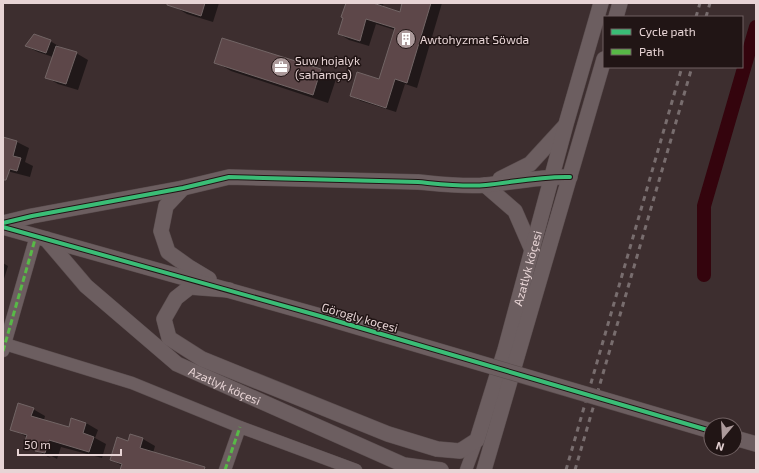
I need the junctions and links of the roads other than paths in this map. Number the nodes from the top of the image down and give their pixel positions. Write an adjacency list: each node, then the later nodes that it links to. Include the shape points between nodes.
1 (601, 3): 5 (street, Azatlyk köçesi)
2 (620, 3): 3 (street)
3 (616, 16)
4 (603, 62): 7 (street, Azatlyk köçesi)
5 (566, 124): 6 (street, Azatlyk köçesi); 8 (street, via 530,164)
6 (552, 176): 7 (street); 8 (street); 13 (street, Azatlyk köçesi)
7 (570, 177): 25 (street, Azatlyk köçesi)
8 (485, 185): 9 (street, via 229,177); 13 (street, via 515,211)
9 (183, 188): 10 (street); 14 (street, via 166,206 161,231 168,252)
10 (3, 223)
11 (3, 227): 12 (street, Görogly koçesi)
12 (41, 238): 14 (street, Görogly koçesi); 15 (street); 23 (street, Azatlyk köçesi, via 86,286 177,364 404,465)
13 (532, 250): 18 (street, Azatlyk köçesi)
14 (228, 290): 17 (street, Görogly koçesi, bridge); 18 (street, via 190,287 176,298 164,319 169,338 202,359 388,434 436,450 460,452)
15 (4, 347): 16 (street, via 132,383)
16 (240, 427): 21 (street); 22 (street)
17 (703, 429)
18 (477, 440): 24 (street)
19 (743, 440): 20 (street)
20 (756, 444)
21 (225, 470)
22 (356, 470)
23 (441, 470)
24 (466, 470)
25 (484, 470)

